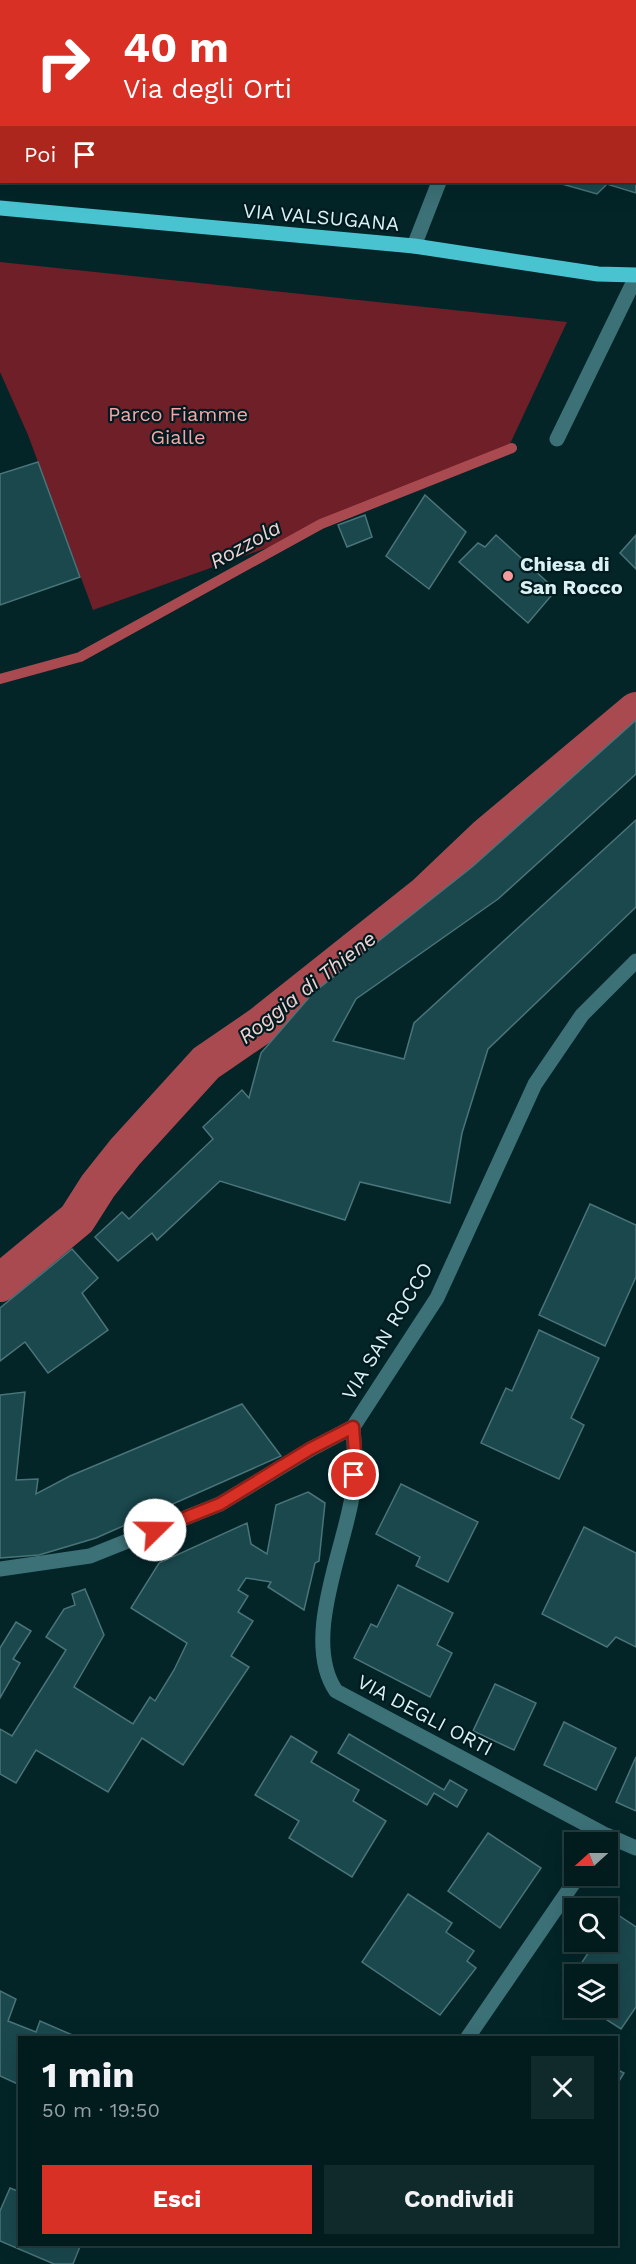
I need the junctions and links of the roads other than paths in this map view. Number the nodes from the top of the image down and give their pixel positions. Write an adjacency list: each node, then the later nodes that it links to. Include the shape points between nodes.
1 (439, 183): 3 (street)
2 (0, 208): 3 (main road, VIA VALSUGANA)
3 (414, 246): 4 (main road, VIA VALSUGANA, via 598,274)
4 (636, 276): 5 (street, VIA VALSUGANA)
5 (557, 439)
6 (636, 961): 7 (street, VIA SAN ROCCO, via 582,1015 535,1084 436,1298)
7 (353, 1427): 8 (street, VIA SAN ROCCO, via 220,1504 90,1556); 9 (street, VIA DEGLI ORTI, via 352,1497 323,1620 327,1678 336,1691)
8 (0, 1569)
9 (590, 1832)
10 (618, 1843): 11 (street, VIA DEGLI ORTI)
11 (636, 1848)
12 (571, 1886): 13 (street)
13 (469, 2036)

